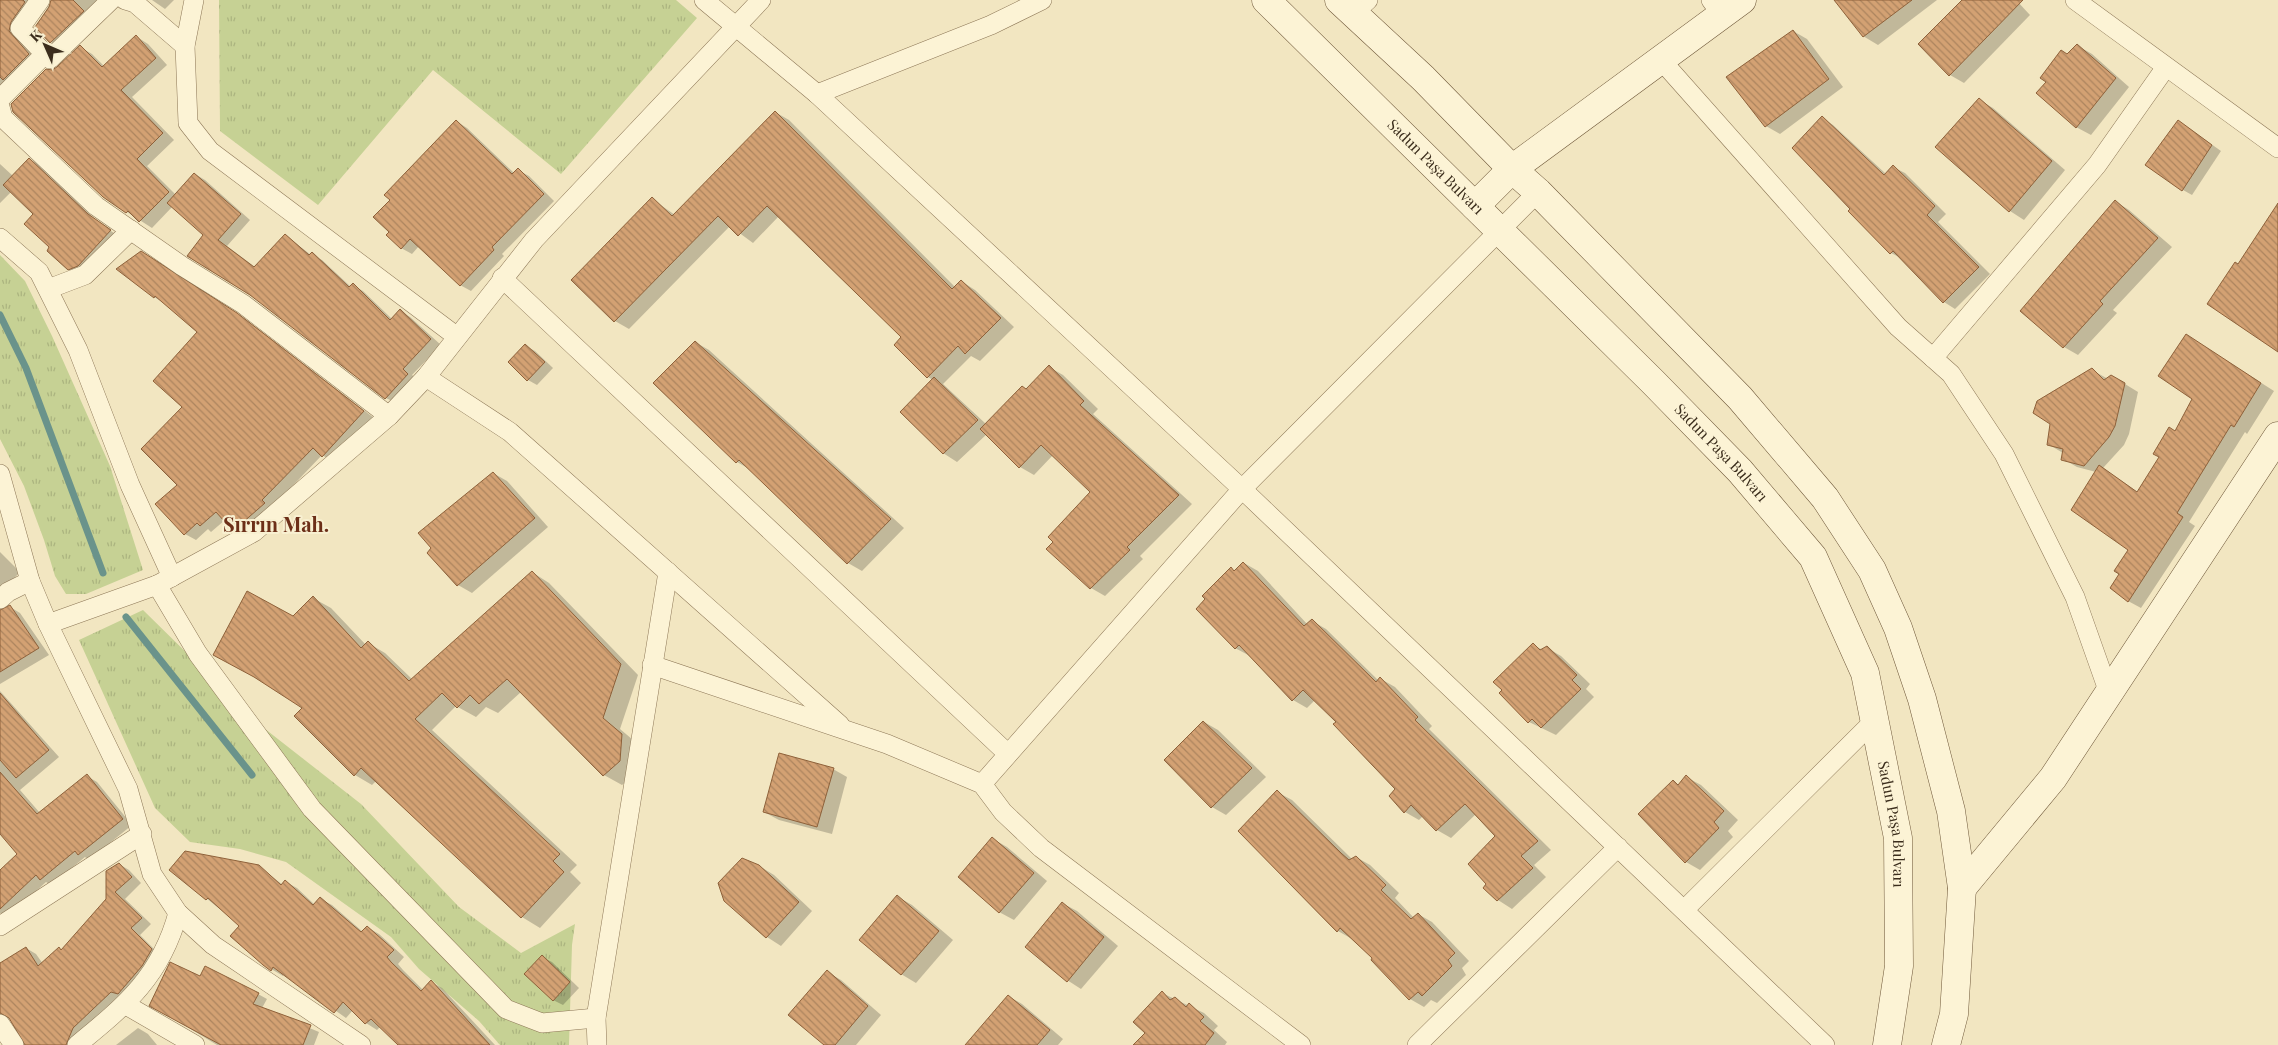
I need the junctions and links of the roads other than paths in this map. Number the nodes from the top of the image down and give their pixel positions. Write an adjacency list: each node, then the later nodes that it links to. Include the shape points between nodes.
1 (40, 0): 14 (street, via 20,28)
2 (111, 0): 14 (street, via 50,59)
3 (125, 0): 13 (street, via 135,3)
4 (194, 0): 13 (street)
5 (704, 0): 12 (street)
6 (761, 0): 12 (street)
7 (1042, 0): 17 (street, via 991,25)
8 (1266, 0): 22 (main road, Sadun Paşa Bulvarı)
9 (2075, 0): 16 (street)
10 (1353, 4): 20 (main road)
11 (1725, 5): 15 (main road)
12 (737, 27): 17 (street); 26 (street, via 534,240)
13 (185, 46): 28 (street, via 188,123 210,151)
14 (45, 54): 18 (street)
15 (1661, 60): 20 (main road); 29 (street, via 1898,327)
16 (2166, 67): 19 (street); 29 (street, via 2097,164)
17 (817, 94): 34 (street)
18 (1, 111): 23 (street, via 96,206)
19 (2278, 148)
20 (1512, 169): 21 (main road); 22 (main road)
21 (1538, 192): 24 (street); 48 (main road, via 1740,398 1825,498 1872,570 1898,628 1922,699 1950,811)
22 (1475, 206): 24 (main road, Sadun Paşa Bulvarı)
23 (131, 230): 27 (street, via 85,274); 31 (street, via 243,304)
24 (1499, 230): 34 (street); 42 (main road, Sadun Paşa Bulvarı, via 1740,471 1813,557 1864,673)
25 (0, 238): 27 (street, via 39,272)
26 (502, 278): 28 (street); 44 (street)
27 (48, 289): 37 (street, via 78,350)
28 (456, 336): 30 (street)
29 (1933, 358): 41 (street, via 1951,374 2004,454 2075,596)
30 (426, 377): 31 (street); 35 (street, via 510,432)
31 (389, 416): 37 (street, via 254,532)
32 (2278, 436): 41 (main road)
33 (0, 474): 36 (street)
34 (1242, 489): 44 (street); 47 (street)
35 (668, 572): 40 (street); 43 (street)
36 (30, 581): 38 (street); 39 (street)
37 (165, 581): 39 (street); 53 (street, via 198,654 312,809 506,1009 542,1023)
38 (0, 599)
39 (48, 624): 46 (street, via 128,789)
40 (652, 665): 43 (street); 53 (street)
41 (2109, 692): 48 (main road, via 2053,778)
42 (1874, 721): 49 (street); 63 (main road, Sadun Paşa Bulvarı, via 1898,838 1899,966)
43 (847, 730): 45 (street)
44 (1008, 754): 45 (street)
45 (982, 784): 60 (street, via 1003,812 1041,848)
46 (142, 834): 50 (street, via 152,874); 51 (street)
47 (1618, 847): 49 (street); 61 (street)
48 (1962, 888): 64 (main road, via 1954,1014)
49 (1684, 910): 62 (street)
50 (178, 913): 52 (street, via 172,937 158,962); 58 (street, via 213,945)
51 (0, 926)
52 (126, 1005): 56 (street); 57 (street)
53 (596, 1018): 59 (street)
54 (0, 1024): 55 (street)
55 (14, 1045)
56 (77, 1045)
57 (195, 1045)
58 (361, 1045)
59 (596, 1045)
60 (1301, 1045)
61 (1417, 1045)
62 (1825, 1045)
63 (1887, 1045)
64 (1946, 1045)

